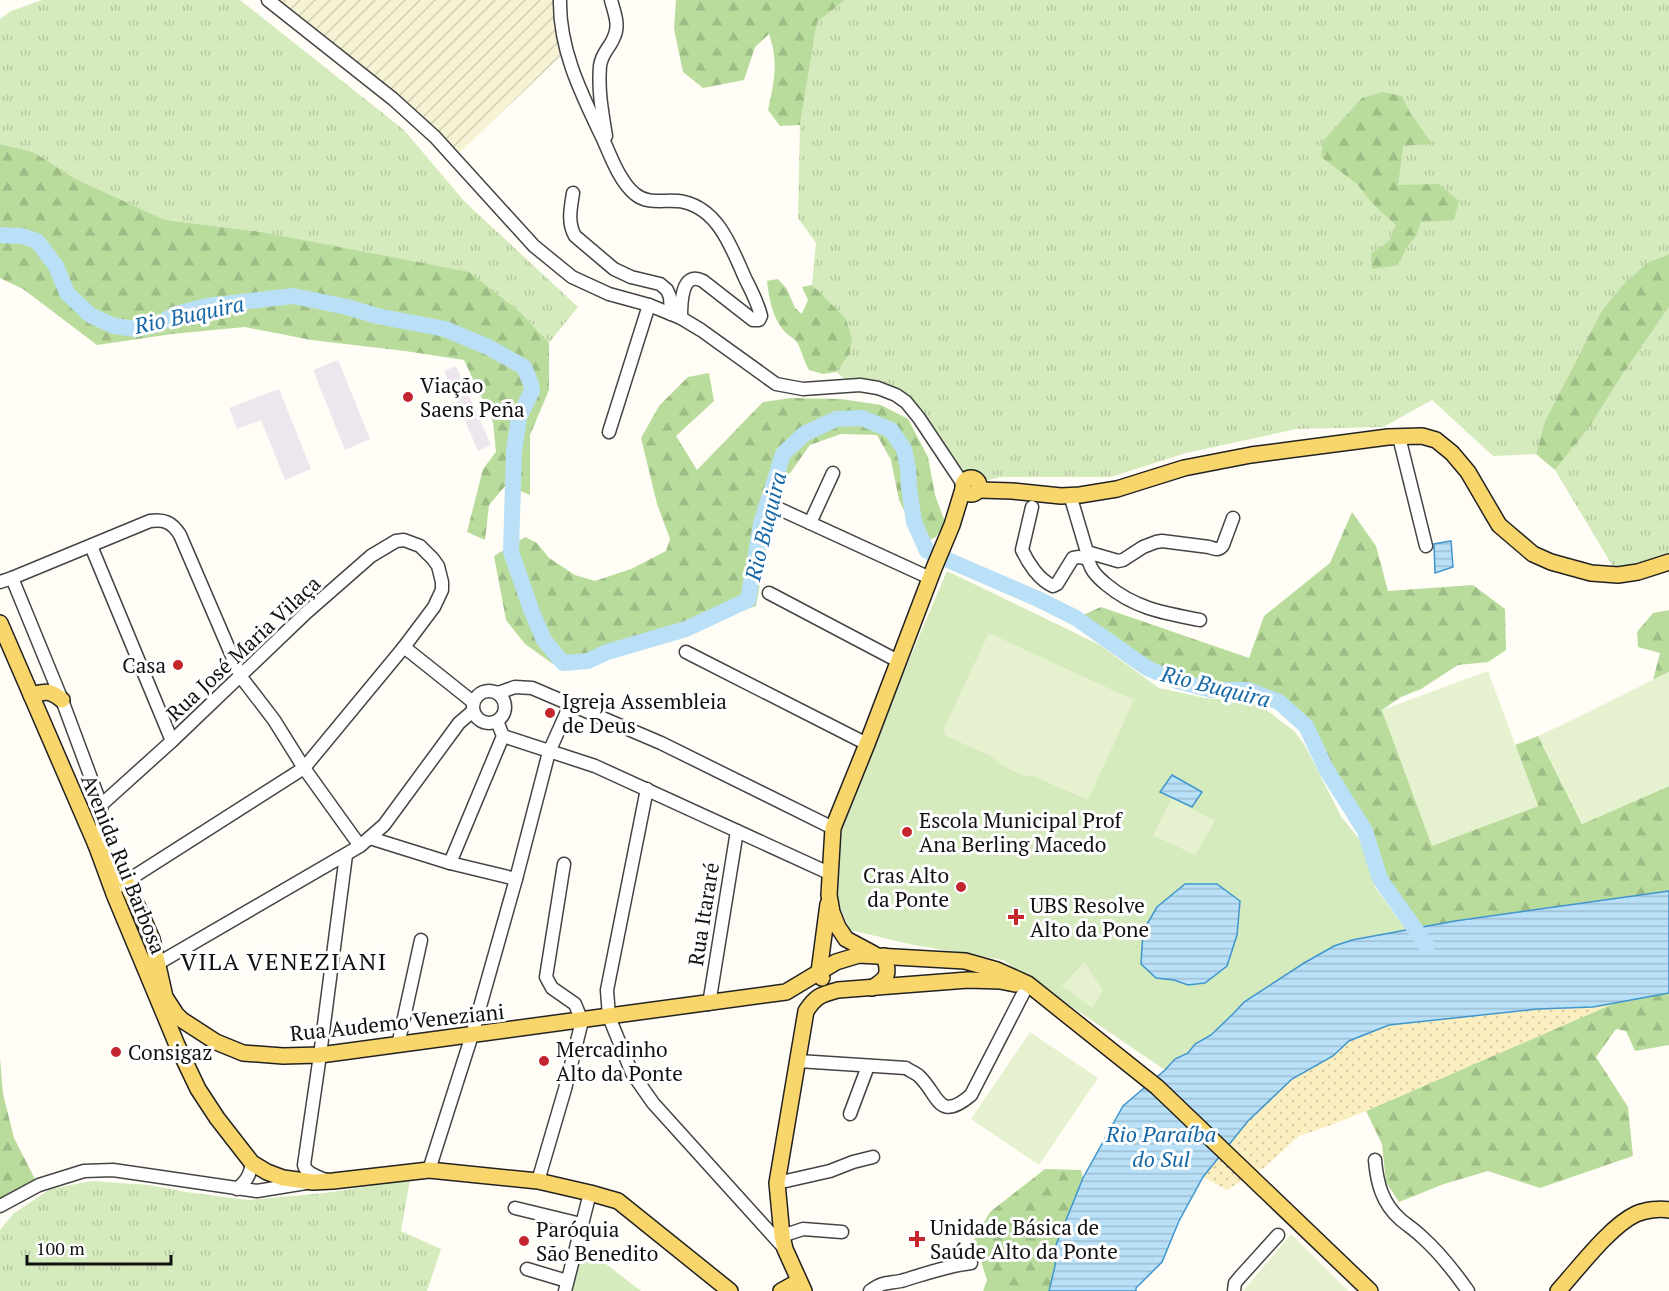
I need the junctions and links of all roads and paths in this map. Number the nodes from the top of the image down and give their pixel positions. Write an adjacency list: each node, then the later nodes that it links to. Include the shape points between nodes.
1 (268, 0): 6 (street, via 435,137 556,265 609,294)
2 (560, 0): 4 (street, via 571,68)
3 (611, 0): 4 (street, via 616,30 602,56 599,91)
4 (607, 149): 7 (street, via 626,183 639,197 685,202 712,219 728,240 761,316 753,321 703,281 690,279)
5 (573, 193): 7 (street, via 570,219 575,236 614,269 660,284 667,290)
6 (649, 305): 7 (street); 8 (street)
7 (676, 316): 11 (street, via 776,384 803,388 860,385 896,395 914,410 944,457)
8 (609, 432)
9 (1399, 437): 12 (main road, via 1251,455 1184,468 1117,489); 18 (street); 20 (main road, via 1430,437 1441,443 1468,472 1499,525 1533,554 1591,573 1618,575)
10 (833, 473): 16 (street)
11 (971, 486): 12 (main road); 21 (main road)
12 (1070, 495): 19 (street)
13 (773, 506): 16 (street)
14 (1032, 507): 19 (street, via 1022,550 1046,582 1057,584 1073,558)
15 (1233, 518): 19 (street, via 1218,549 1162,541 1123,560)
16 (810, 523): 21 (street)
17 (91, 546): 22 (street); 29 (street, via 150,521 160,520 175,527); 37 (street)
18 (1426, 546)
19 (1088, 556): 24 (street, via 1098,577 1126,599 1163,613)
20 (1669, 562)
21 (932, 573): 28 (main road)
22 (6, 580): 32 (street)
23 (769, 593): 28 (street)
24 (1200, 620)
25 (0, 623): 31 (main road, Avenida Rui Barbosa)
26 (404, 647): 29 (street, Rua José Maria Vilaça, via 442,591 438,566 420,546 404,540 372,556); 34 (street); 40 (street)
27 (686, 652): 38 (street)
28 (898, 661): 38 (main road)
29 (241, 677): 37 (street, Rua José Maria Vilaça); 40 (street)
30 (498, 693): 33 (street, via 515,687 532,688); 34 (street, via 479,694); 35 (street, via 505,707)
31 (32, 695): 32 (main road, via 49,692); 46 (main road, Avenida Rui Barbosa)
32 (62, 700): 42 (street)
33 (570, 705): 39 (street); 43 (street, via 661,743)
34 (473, 707): 35 (street, via 478,720); 45 (street)
35 (497, 721): 36 (street)
36 (503, 736): 39 (street); 49 (street)
37 (172, 741): 42 (street, Rua José Maria Vilaça)
38 (867, 744): 43 (main road)
39 (549, 752): 41 (street, via 595,766); 52 (street)
40 (304, 768): 47 (street); 53 (street)
41 (647, 789): 44 (street); 66 (street, via 607,990)
42 (101, 805): 46 (street, via 102,828)
43 (833, 828): 51 (main road)
44 (737, 831): 51 (street); 64 (street, Rua Itararé)
45 (370, 838): 47 (street); 49 (street)
46 (96, 844): 53 (main road, Rua Audemo Veneziani); 54 (main road, Avenida Rui Barbosa)
47 (360, 846): 48 (street)
48 (346, 855): 58 (street); 72 (street)
49 (450, 863): 52 (street)
50 (564, 864): 67 (street, via 546,978 552,988 575,1004)
51 (831, 874): 55 (main road)
52 (516, 879): 69 (street)
53 (126, 882): 54 (street); 58 (main road, Rua Audemo Veneziani, via 148,927)
54 (114, 894): 70 (main road, Avenida Rui Barbosa)
55 (830, 896): 57 (main road, via 837,927 846,939); 59 (main road)
56 (421, 940): 71 (street)
57 (880, 955): 59 (main road, Rua Audemo Veneziani, via 849,957); 60 (main road, Rua Audemo Veneziani, via 965,961 998,970); 61 (main road, via 888,968 887,976)
58 (157, 964): 68 (main road, Rua Audemo Veneziani, via 168,1003)
59 (819, 972): 62 (main road, via 824,982); 63 (main road, Rua Audemo Veneziani)
60 (1029, 987): 61 (main road, Rua Audemo Veneziani, via 968,980); 74 (street, via 971,1095 961,1103 943,1105 919,1076 906,1068); 101 (main road, Rua Audemo Veneziani, via 1157,1087)
61 (872, 988): 62 (main road, Rua Audemo Veneziani)
62 (838, 990): 65 (main road, Rua Audemo Veneziani, via 821,994)
63 (786, 992): 64 (main road, Rua Audemo Veneziani); 65 (main road, via 801,998)
64 (709, 1004): 66 (main road, Rua Audemo Veneziani)
65 (806, 1011): 73 (main road)
66 (609, 1017): 67 (main road, Rua Audemo Veneziani); 92 (street, via 632,1073 653,1103)
67 (582, 1021): 69 (main road, Rua Audemo Veneziani); 80 (street)
68 (200, 1033): 70 (main road, via 187,1035); 72 (main road, Rua Audemo Veneziani, via 243,1053)
69 (472, 1035): 71 (main road, Rua Audemo Veneziani); 79 (street)
70 (177, 1045): 78 (main road, Avenida Rui Barbosa, via 198,1089)
71 (398, 1045): 72 (main road, Rua Audemo Veneziani)
72 (320, 1055): 82 (street, via 304,1165 309,1173)
73 (798, 1061): 74 (street); 83 (main road)
74 (868, 1066): 75 (street)
75 (850, 1114)
76 (873, 1156): 83 (street)
77 (1375, 1160): 102 (street, via 1380,1194 1388,1206 1452,1267)
78 (252, 1163): 81 (main road, Avenida Rui Barbosa, via 283,1178); 84 (street, via 247,1180)
79 (429, 1170): 80 (main road, Avenida Rui Barbosa); 82 (main road, Avenida Rui Barbosa)
80 (538, 1181): 85 (main road, Avenida Rui Barbosa)
81 (313, 1182): 82 (main road, Avenida Rui Barbosa); 84 (street, via 257,1191)
82 (330, 1182)
83 (777, 1183): 92 (main road)
84 (237, 1189): 86 (street, via 113,1170 84,1171 39,1185)
85 (590, 1192): 89 (street); 97 (main road, Avenida Rui Barbosa, via 618,1201)
86 (0, 1206)
87 (514, 1208): 89 (street)
88 (1666, 1209): 103 (main road, via 1637,1213 1614,1229)
89 (581, 1224): 95 (street)
90 (842, 1232): 92 (street, via 802,1230)
91 (1278, 1235): 100 (street, via 1235,1283)
92 (784, 1243): 96 (main road)
93 (970, 1263): 99 (street, via 884,1282)
94 (527, 1269): 95 (street)
95 (566, 1286)
96 (802, 1286): 98 (main road)
97 (730, 1291)
98 (781, 1291)
99 (870, 1291)
100 (1234, 1291)
101 (1370, 1291)
102 (1468, 1291)
103 (1558, 1291)

